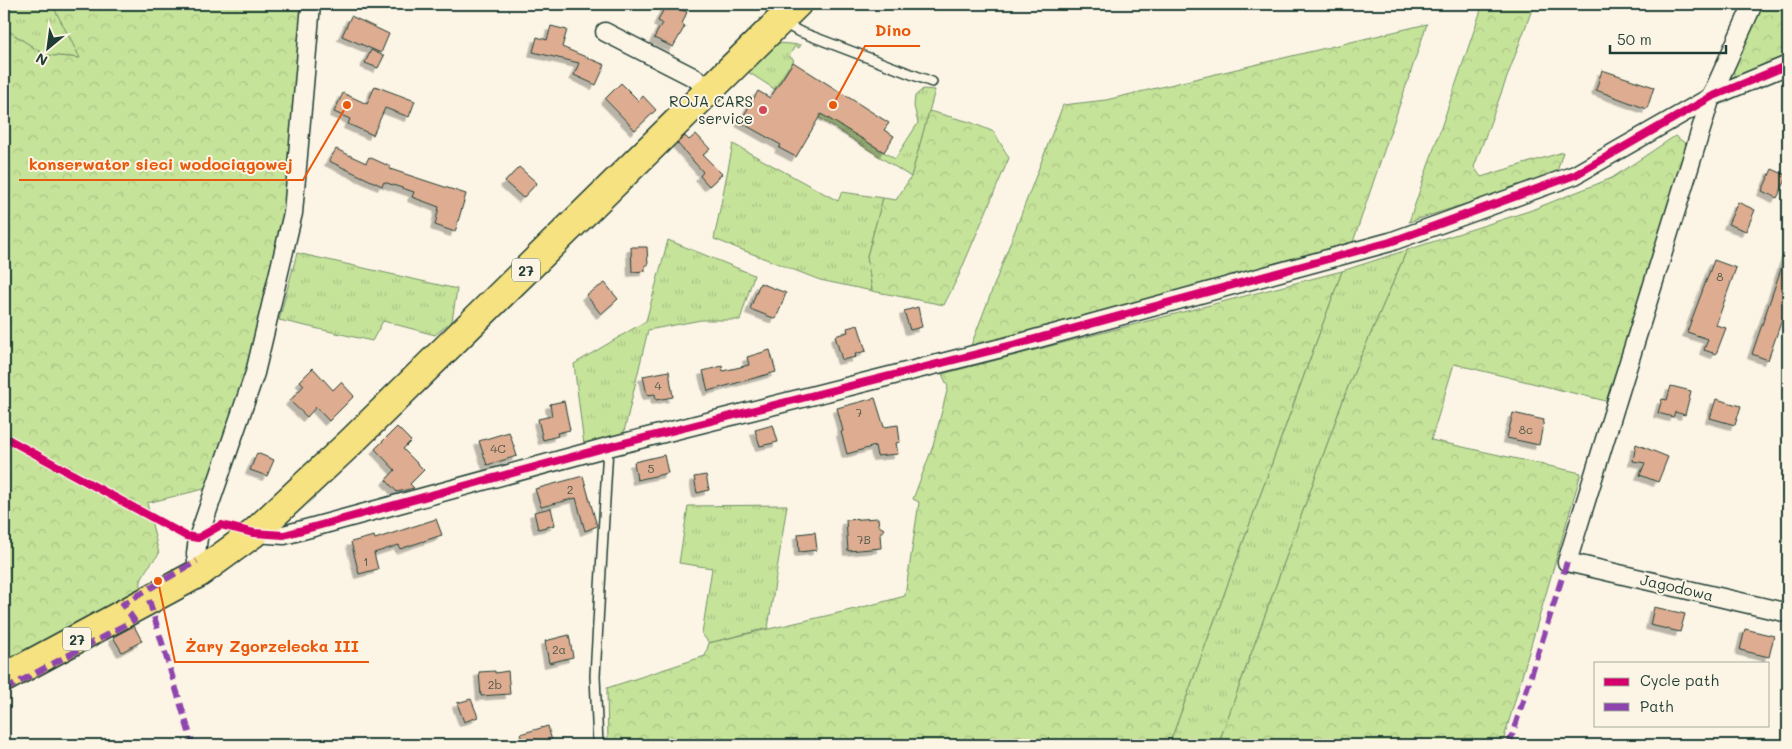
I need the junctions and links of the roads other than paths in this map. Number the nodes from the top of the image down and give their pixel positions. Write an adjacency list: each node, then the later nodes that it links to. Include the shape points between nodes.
1 (311, 4): 11 (street, via 292,213 255,373 198,538)
2 (1753, 4): 8 (street)
3 (789, 12): 6 (lane, via 798,31); 7 (main road, 27)
4 (605, 32): 7 (street, via 695,78)
5 (1788, 65): 8 (street)
6 (932, 82)
7 (710, 90): 10 (main road, 27)
8 (1711, 97): 9 (street, via 1575,175 1390,242 1017,344); 12 (street, Jagodowa, via 1567,562)
9 (608, 447): 10 (street, via 284,536); 14 (lane, via 595,676)
10 (254, 533): 11 (main road, 27)
11 (199, 573): 13 (main road, 27)
12 (1788, 613)
13 (4, 678)
14 (598, 745)

